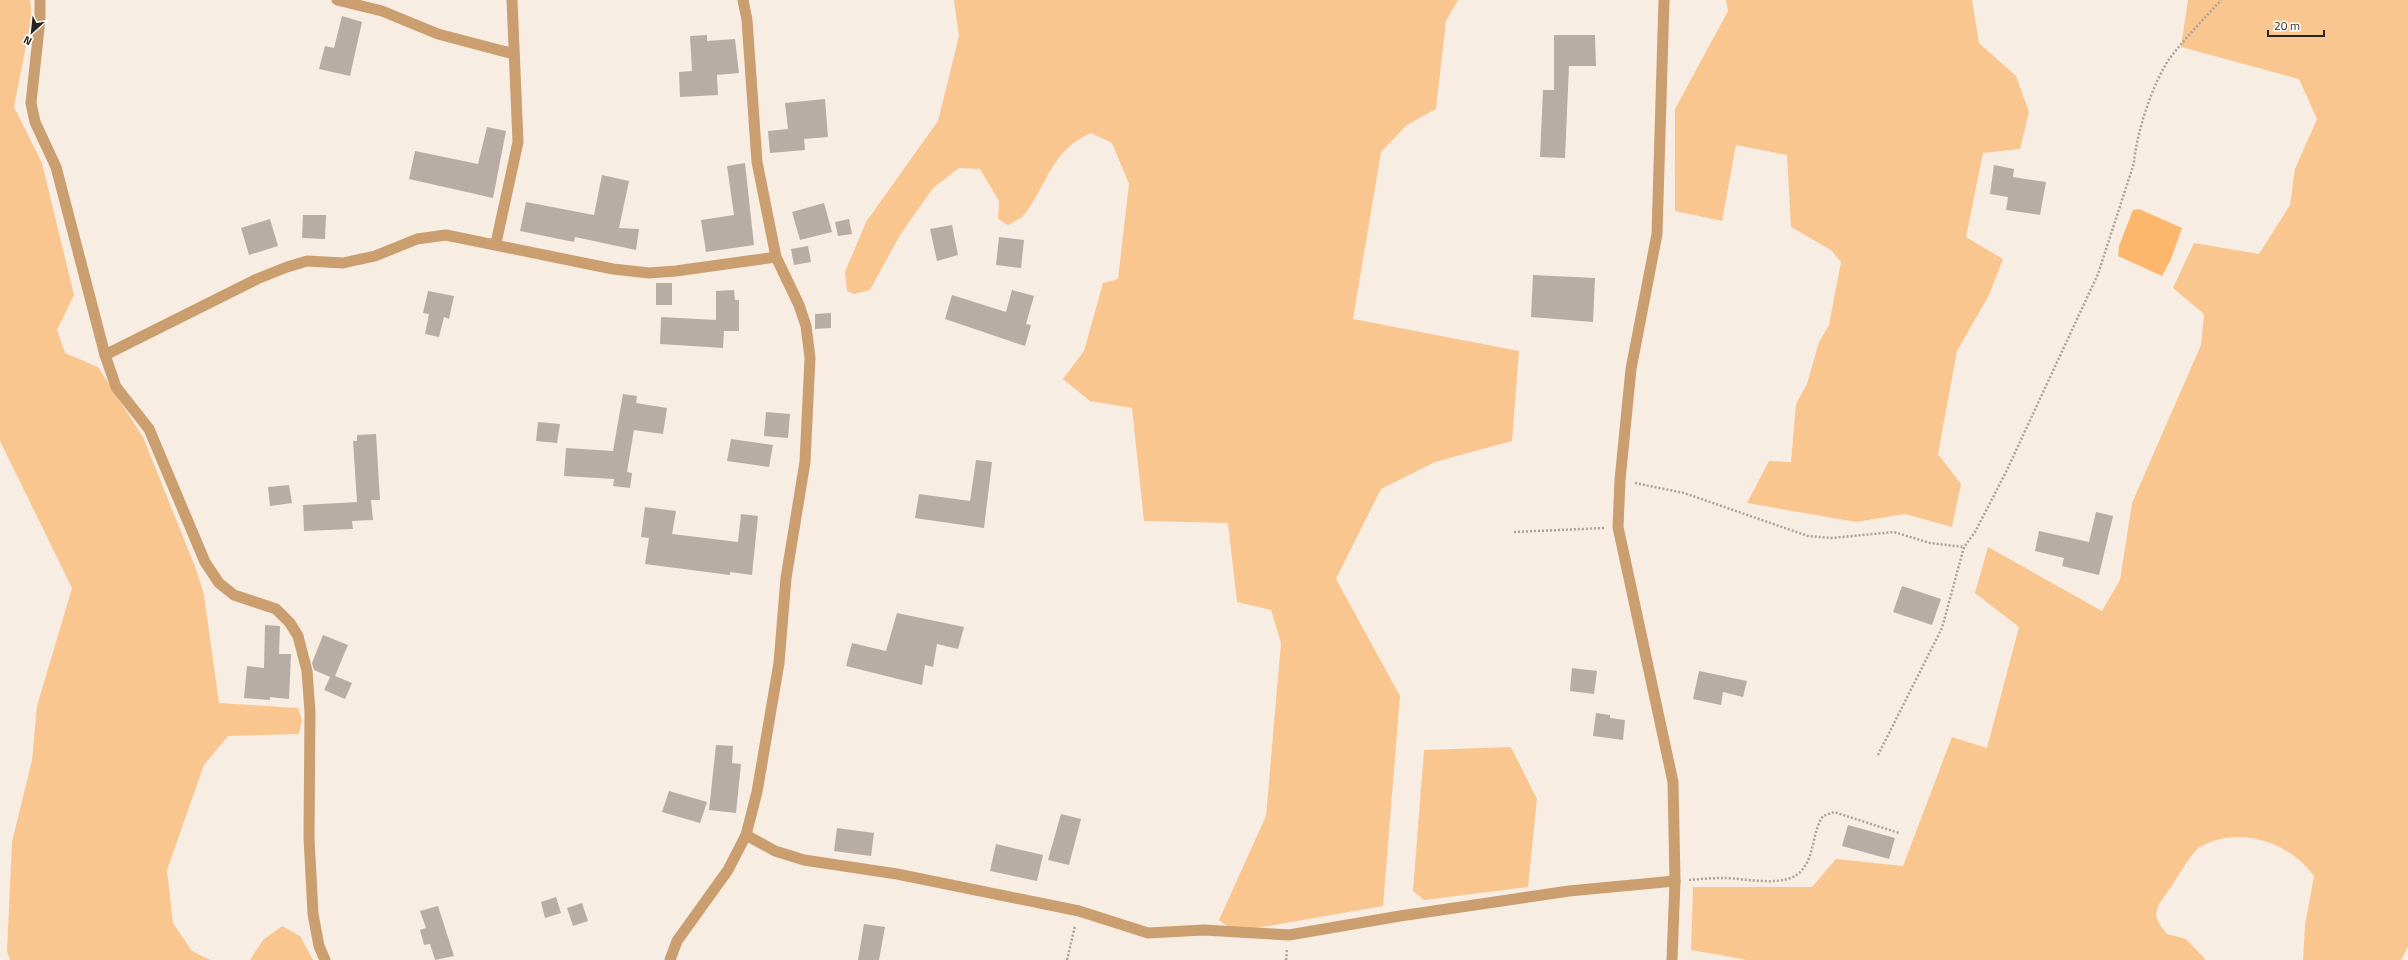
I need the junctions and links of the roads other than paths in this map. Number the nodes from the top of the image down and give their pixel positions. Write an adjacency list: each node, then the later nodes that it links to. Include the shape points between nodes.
1 (40, 0): 9 (street, via 31,103 35,122 56,167)
2 (337, 0): 6 (street, via 382,11 438,34)
3 (512, 0): 6 (street)
4 (743, 0): 8 (street, via 747,20 757,162)
5 (1664, 0): 11 (street, via 1657,234 1631,369 1618,527 1673,782)
6 (514, 54): 7 (street, via 518,142)
7 (496, 243): 8 (street, via 529,253 649,273); 9 (street, via 446,234 417,239 375,256 350,261 307,262 287,267 257,279)
8 (776, 257): 10 (street, via 806,326 810,358 808,418 805,462 786,578 779,663 757,792)
9 (105, 355): 12 (street, via 116,387 150,428 204,562 219,583 234,595 276,609 290,623 298,636 307,671 310,712 308,837 313,914 319,946)
10 (746, 835): 11 (street, via 774,851 804,860 897,874 1079,911 1148,933 1204,930 1289,935 1569,891); 13 (street, via 728,870 677,941)
11 (1674, 881): 14 (street)
12 (325, 960)
13 (670, 960)
14 (1672, 960)

